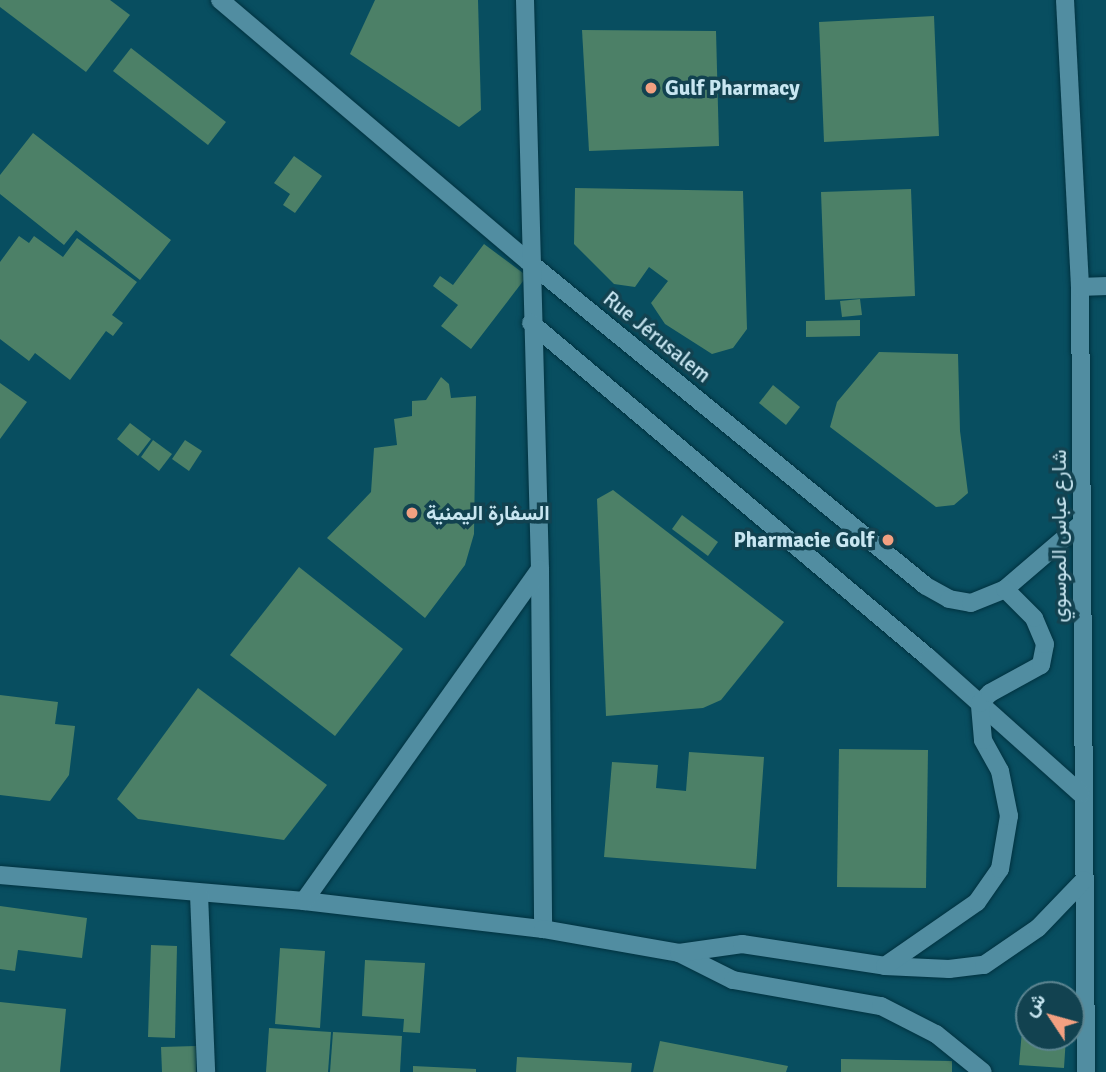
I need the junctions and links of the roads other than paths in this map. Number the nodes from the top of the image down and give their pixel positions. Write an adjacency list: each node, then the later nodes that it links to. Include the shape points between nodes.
1 (220, 0): 4 (street, Rue Jérusalem)
2 (525, 0): 4 (street)
3 (1065, 0): 6 (street, شارع عباس الموسوي)
4 (530, 262): 7 (street); 10 (street, Rue Jérusalem, via 926,586 971,603)
5 (1106, 286): 6 (street)
6 (1080, 287): 8 (street, شارع عباس الموسوي)
7 (531, 323): 9 (street); 11 (street)
8 (1082, 523): 10 (street, Rue Jérusalem); 12 (street, شارع عباس الموسوي)
9 (540, 569): 16 (street); 17 (street)
10 (1005, 589): 11 (street, via 1042,631 1044,656 1028,676 1004,685)
11 (980, 703): 12 (street); 19 (street, via 983,740 1000,771 1009,816 1000,869 977,902)
12 (1080, 793): 14 (street, شارع عباس الموسوي)
13 (0, 876): 15 (street)
14 (1084, 880): 19 (street, via 1038,928 984,965 949,970); 22 (street, شارع عباس الموسوي)
15 (199, 894): 16 (street); 21 (street)
16 (304, 901): 17 (street)
17 (543, 929): 18 (street)
18 (679, 953): 19 (street, via 742,944); 20 (street, via 733,980 881,1006 936,1034)
19 (885, 966)
20 (975, 1068)
21 (206, 1072)
22 (1086, 1072)

